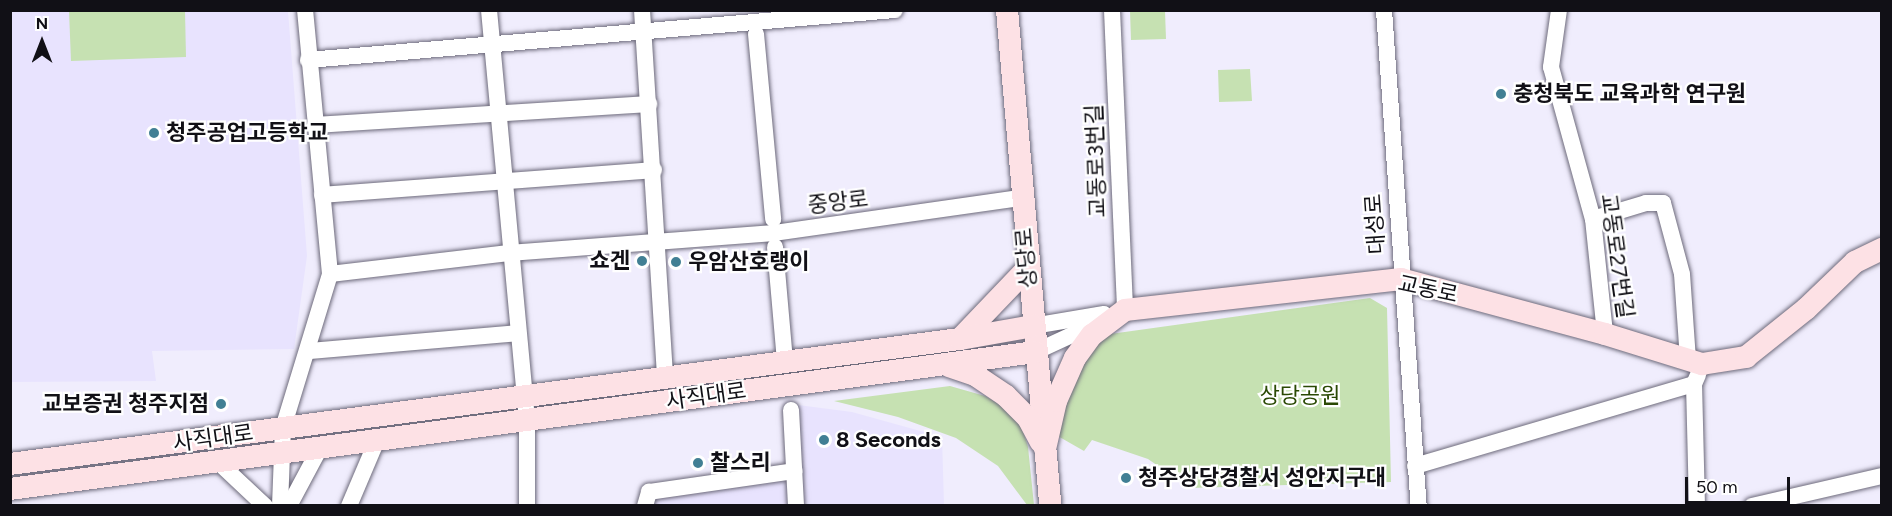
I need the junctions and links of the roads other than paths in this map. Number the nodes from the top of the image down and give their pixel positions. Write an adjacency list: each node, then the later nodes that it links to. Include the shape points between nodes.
1 (305, 10): 12 (street)
2 (489, 10): 11 (street)
3 (642, 10): 9 (street, 사직대로)
4 (895, 10): 9 (street)
5 (1007, 10): 19 (main road, 상당로)
6 (1112, 10): 28 (street, 교동로3번길)
7 (1384, 10): 27 (street, 대성로)
8 (1559, 10): 20 (street, 교동로27번길, via 1551,67)
9 (643, 33): 11 (street); 13 (street, 사직대로)
10 (756, 34): 21 (street)
11 (491, 46): 12 (street); 14 (street)
12 (308, 60): 15 (street)
13 (649, 104): 14 (street); 16 (street, 사직대로)
14 (497, 112): 15 (street); 17 (street)
15 (315, 125): 18 (street)
16 (654, 170): 17 (street); 22 (street, 사직대로)
17 (503, 182): 18 (street); 24 (street)
18 (322, 195): 26 (street)
19 (1021, 198): 21 (street, 중앙로); 25 (main road, 상당로)
20 (1593, 219): 31 (street, 교동로27번길); 37 (street, via 1646,203 1663,203 1682,274)
21 (774, 233): 22 (street, 중앙로); 35 (street)
22 (659, 243): 24 (street, 중앙로); 38 (street, 사직대로)
23 (1881, 249): 37 (main road, 교동로, via 1855,262 1806,309 1746,357)
24 (509, 253): 26 (street, 중앙로); 30 (street)
25 (1027, 269): 29 (main road, 상당로); 32 (main road)
26 (330, 274): 33 (street)
27 (1401, 279): 28 (main road, 교동로); 31 (main road, 교동로); 49 (street, 대성로)
28 (1125, 310): 29 (street, 교동로); 34 (street, 교동로); 45 (main road, via 1092,335 1075,358 1056,401)
29 (1033, 326): 32 (main road, 사직대로); 34 (main road, 상당로)
30 (517, 333): 33 (street); 39 (street)
31 (1605, 334): 37 (main road, 교동로)
32 (960, 339): 35 (main road, 사직대로)
33 (309, 351): 42 (street)
34 (1035, 352): 36 (main road, 사직대로); 45 (main road, 상당로)
35 (785, 362): 38 (main road, 사직대로)
36 (945, 364): 41 (main road, 사직대로); 45 (main road, via 975,375 1011,400 1028,418)
37 (1695, 369): 49 (street); 62 (street)
38 (665, 378): 39 (main road, 사직대로)
39 (524, 397): 41 (street); 42 (main road, 사직대로)
40 (791, 410): 50 (street)
41 (527, 420): 43 (main road, 사직대로); 57 (street)
42 (283, 428): 46 (street); 48 (main road, 사직대로)
43 (377, 440): 44 (main road, 사직대로); 56 (street)
44 (320, 448): 46 (main road, 사직대로); 55 (street)
45 (1045, 449): 60 (main road, 상당로)
46 (280, 453): 47 (main road, 사직대로); 54 (street)
47 (217, 461): 52 (main road, 사직대로); 53 (street)
48 (10, 464)
49 (1415, 466): 61 (street, 대성로)
50 (794, 471): 58 (street, via 649,492); 59 (street)
51 (1881, 476): 63 (street)
52 (10, 489)
53 (265, 506)
54 (280, 506)
55 (290, 506)
56 (349, 506)
57 (527, 506)
58 (645, 506)
59 (796, 506)
60 (1050, 506)
61 (1419, 506)
62 (1697, 506)
63 (1752, 506)

